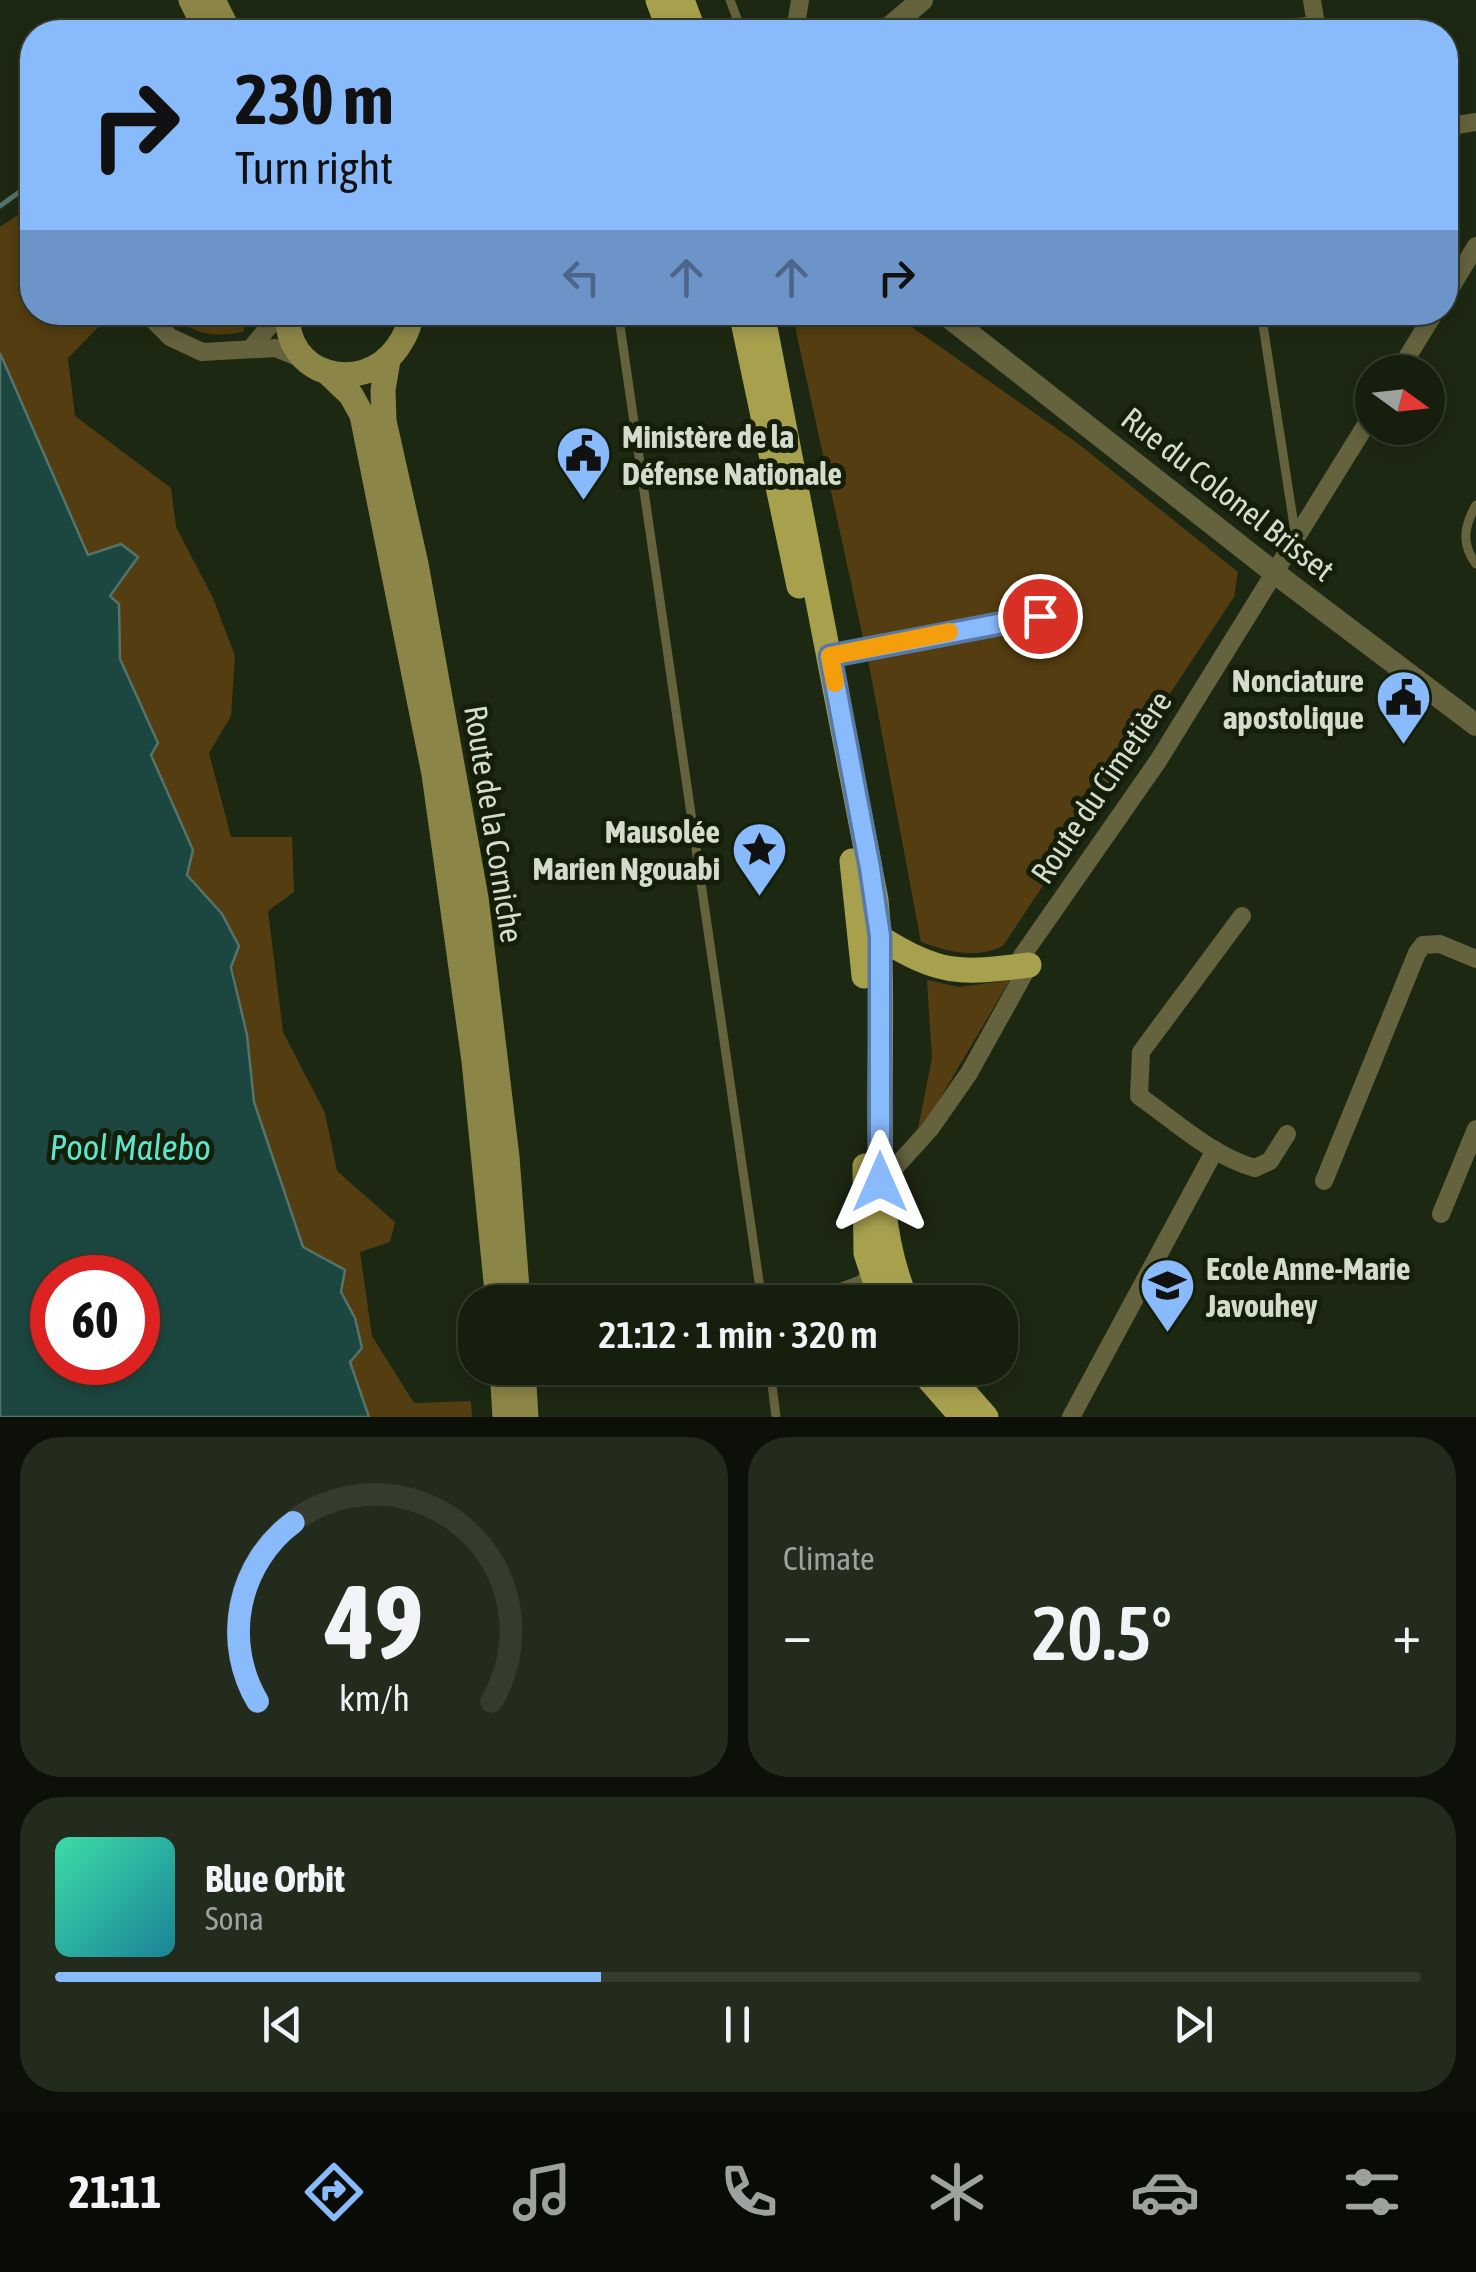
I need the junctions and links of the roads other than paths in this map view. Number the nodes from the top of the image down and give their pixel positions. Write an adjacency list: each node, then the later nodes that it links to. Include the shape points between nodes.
1 (922, 0): 2 (street)
2 (898, 20)
3 (1476, 246): 4 (street)
4 (1458, 276)
5 (158, 325): 15 (street, via 202,352)
6 (272, 325): 15 (street)
7 (288, 325): 17 (main road)
8 (409, 325): 18 (main road)
9 (620, 325): 41 (lane)
10 (745, 325): 38 (main road, via 854,873 865,990 865,1240)
11 (765, 325): 26 (main road)
12 (959, 325): 24 (street, Rue du Colonel Brisset)
13 (1263, 325): 22 (lane)
14 (1427, 325): 16 (street)
15 (252, 347): 17 (street)
16 (1408, 355)
17 (306, 360): 19 (main road, Route de la Corniche)
18 (388, 360): 19 (main road, via 367,373); 40 (main road, Route de la Corniche, via 384,421 476,898)
19 (329, 374): 39 (main road, Route de la Corniche, via 362,415 434,774)
20 (1355, 443): 22 (street, Route du Cimetière)
21 (1476, 505): 23 (lane, via 1466,526 1466,551)
22 (1296, 541): 24 (street, Route du Cimetière)
23 (1476, 564)
24 (1276, 574): 27 (street, Rue du Colonel Brisset); 31 (street, Route du Cimetière, via 1022,956)
25 (1078, 609): 26 (lane)
26 (830, 656): 29 (main road)
27 (1476, 725)
28 (1242, 916): 34 (street, via 1142,1052 1139,1096)
29 (880, 936): 31 (main road, via 942,969); 36 (main road)
30 (1476, 959): 35 (street, via 1432,943 1418,952)
31 (1029, 966): 36 (street, Route du Cimetière, via 969,1073 930,1129)
32 (1476, 1129): 37 (street)
33 (1287, 1134): 34 (street, via 1263,1167 1239,1164)
34 (1215, 1150): 52 (street)
35 (1324, 1180)
36 (880, 1182): 38 (main road)
37 (1441, 1214)
38 (883, 1283)
39 (496, 1285)
40 (517, 1285)
41 (760, 1285)
42 (503, 1385): 47 (main road)
43 (524, 1385): 48 (main road)
44 (772, 1385): 49 (lane)
45 (934, 1385): 50 (main road)
46 (958, 1385): 51 (main road)
47 (505, 1417)
48 (526, 1417)
49 (776, 1417)
50 (962, 1417)
51 (986, 1417)
52 (1070, 1417)

